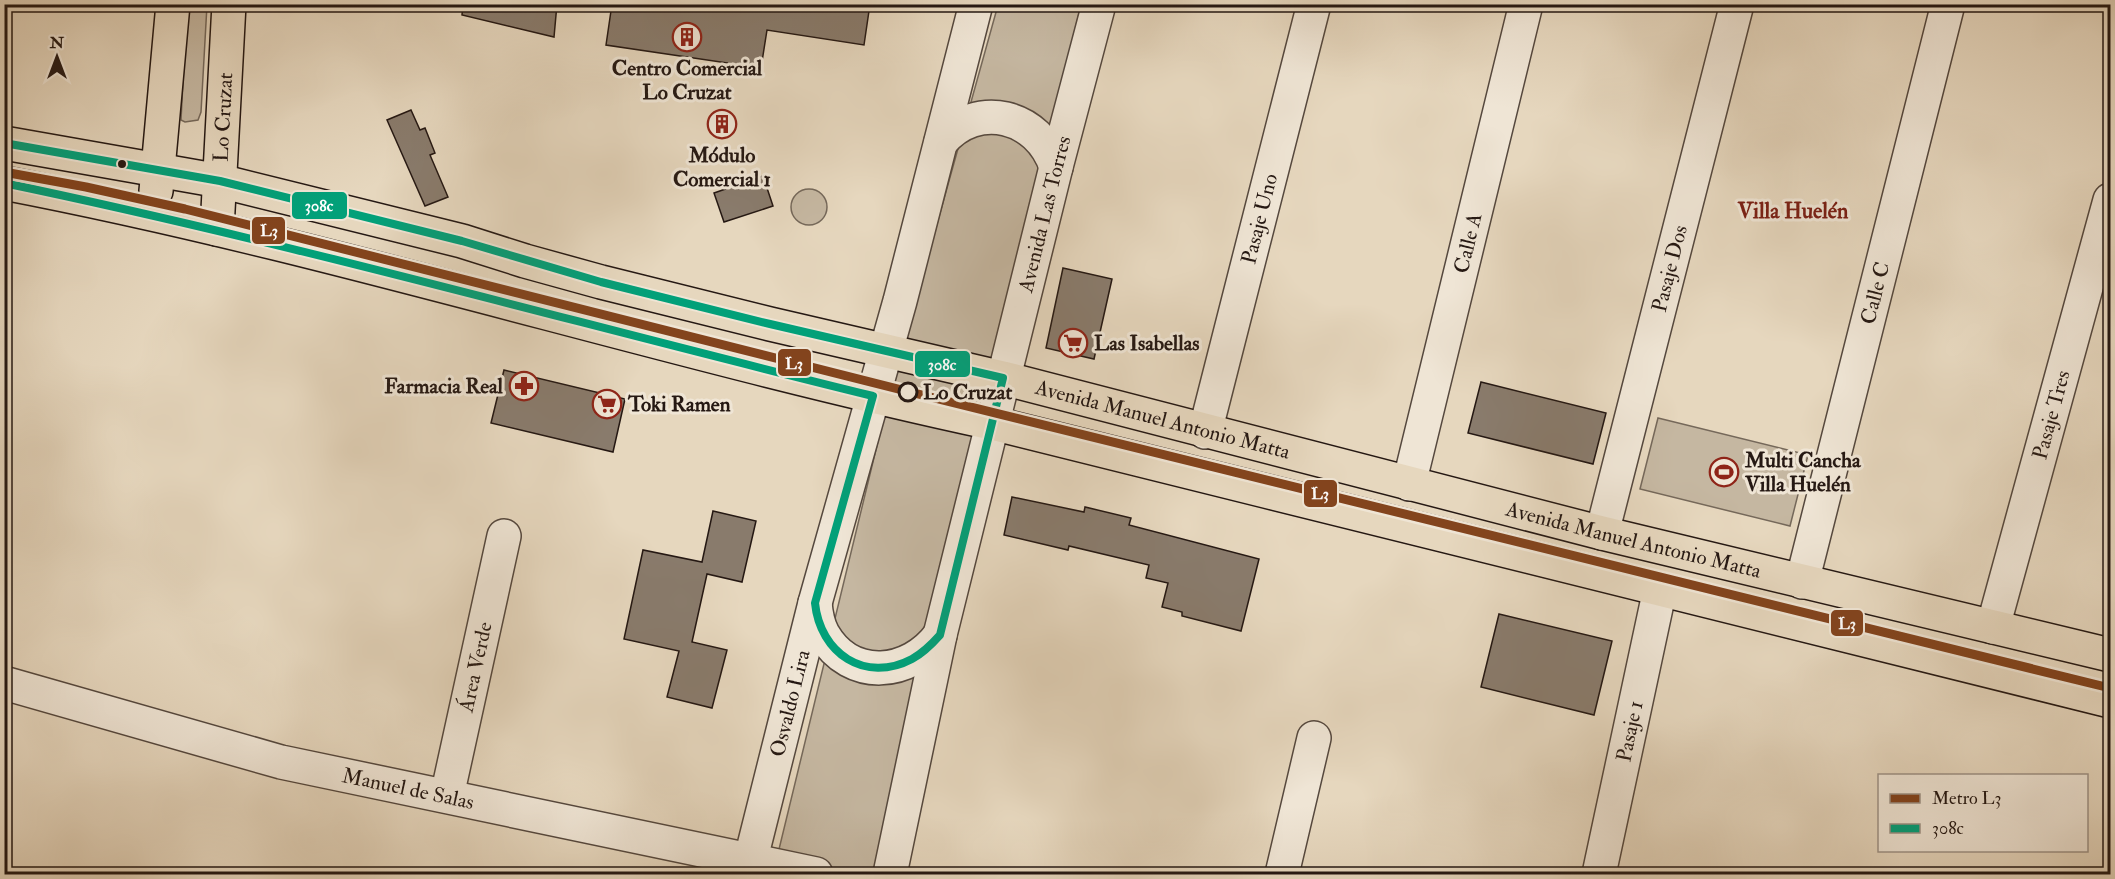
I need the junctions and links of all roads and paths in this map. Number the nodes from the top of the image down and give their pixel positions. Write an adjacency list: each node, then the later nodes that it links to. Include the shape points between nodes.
1 (173, 4): 12 (main road)
2 (229, 4): 13 (main road, Lo Cruzat)
3 (976, 4): 9 (street)
4 (1099, 4): 11 (street, Avenida Las Torres)
5 (1314, 4): 22 (street, Pasaje Uno)
6 (1526, 4): 23 (street, Calle A)
7 (1737, 4): 24 (street, Pasaje Dos)
8 (1948, 4): 26 (street, Calle C)
9 (941, 142): 11 (street, via 965,123 980,118 1005,119 1036,134); 18 (street)
10 (4, 143): 12 (main road, Avenida Manuel Antonio Matta)
11 (1056, 167): 19 (street, Avenida Las Torres)
12 (159, 170): 13 (main road, Avenida Manuel Antonio Matta); 16 (main road)
13 (220, 182): 17 (main road, Lo Cruzat); 18 (main road, Avenida Manuel Antonio Matta)
14 (4, 183): 16 (main road, Avenida Manuel Antonio Matta)
15 (2110, 201): 29 (street, Pasaje Tres)
16 (153, 215): 17 (main road, Avenida Manuel Antonio Matta)
17 (217, 229): 20 (main road, Avenida Manuel Antonio Matta)
18 (886, 350): 19 (main road, Avenida Manuel Antonio Matta); 20 (street, Osvaldo Lira)
19 (1003, 378): 21 (street, Avenida Las Torres); 22 (main road, Avenida Manuel Antonio Matta)
20 (873, 396): 21 (main road, Avenida Manuel Antonio Matta); 28 (street, Osvaldo Lira)
21 (992, 423): 27 (main road, Avenida Manuel Antonio Matta); 30 (street)
22 (1205, 432): 23 (main road, Avenida Manuel Antonio Matta)
23 (1409, 484): 24 (main road, Avenida Manuel Antonio Matta)
24 (1602, 533): 26 (main road, Avenida Manuel Antonio Matta)
25 (504, 536): 35 (street, Área Verde)
26 (1802, 582): 29 (main road, Avenida Manuel Antonio Matta)
27 (1660, 589): 33 (main road, Avenida Manuel Antonio Matta); 40 (street, Pasaje 1)
28 (815, 603): 30 (street, via 823,634 840,653 861,665 891,668 907,664 931,647); 36 (street, Osvaldo Lira)
29 (1993, 627): 31 (main road, Avenida Manuel Antonio Matta)
30 (940, 635): 38 (street)
31 (2110, 655)
32 (4, 683): 35 (street, Manuel de Salas, via 281,762)
33 (2110, 700)
34 (1314, 738): 39 (street)
35 (447, 796): 36 (street, Manuel de Salas)
36 (749, 867): 37 (street, Manuel de Salas)
37 (816, 874)
38 (890, 874)
39 (1282, 874)
40 (1599, 874)

